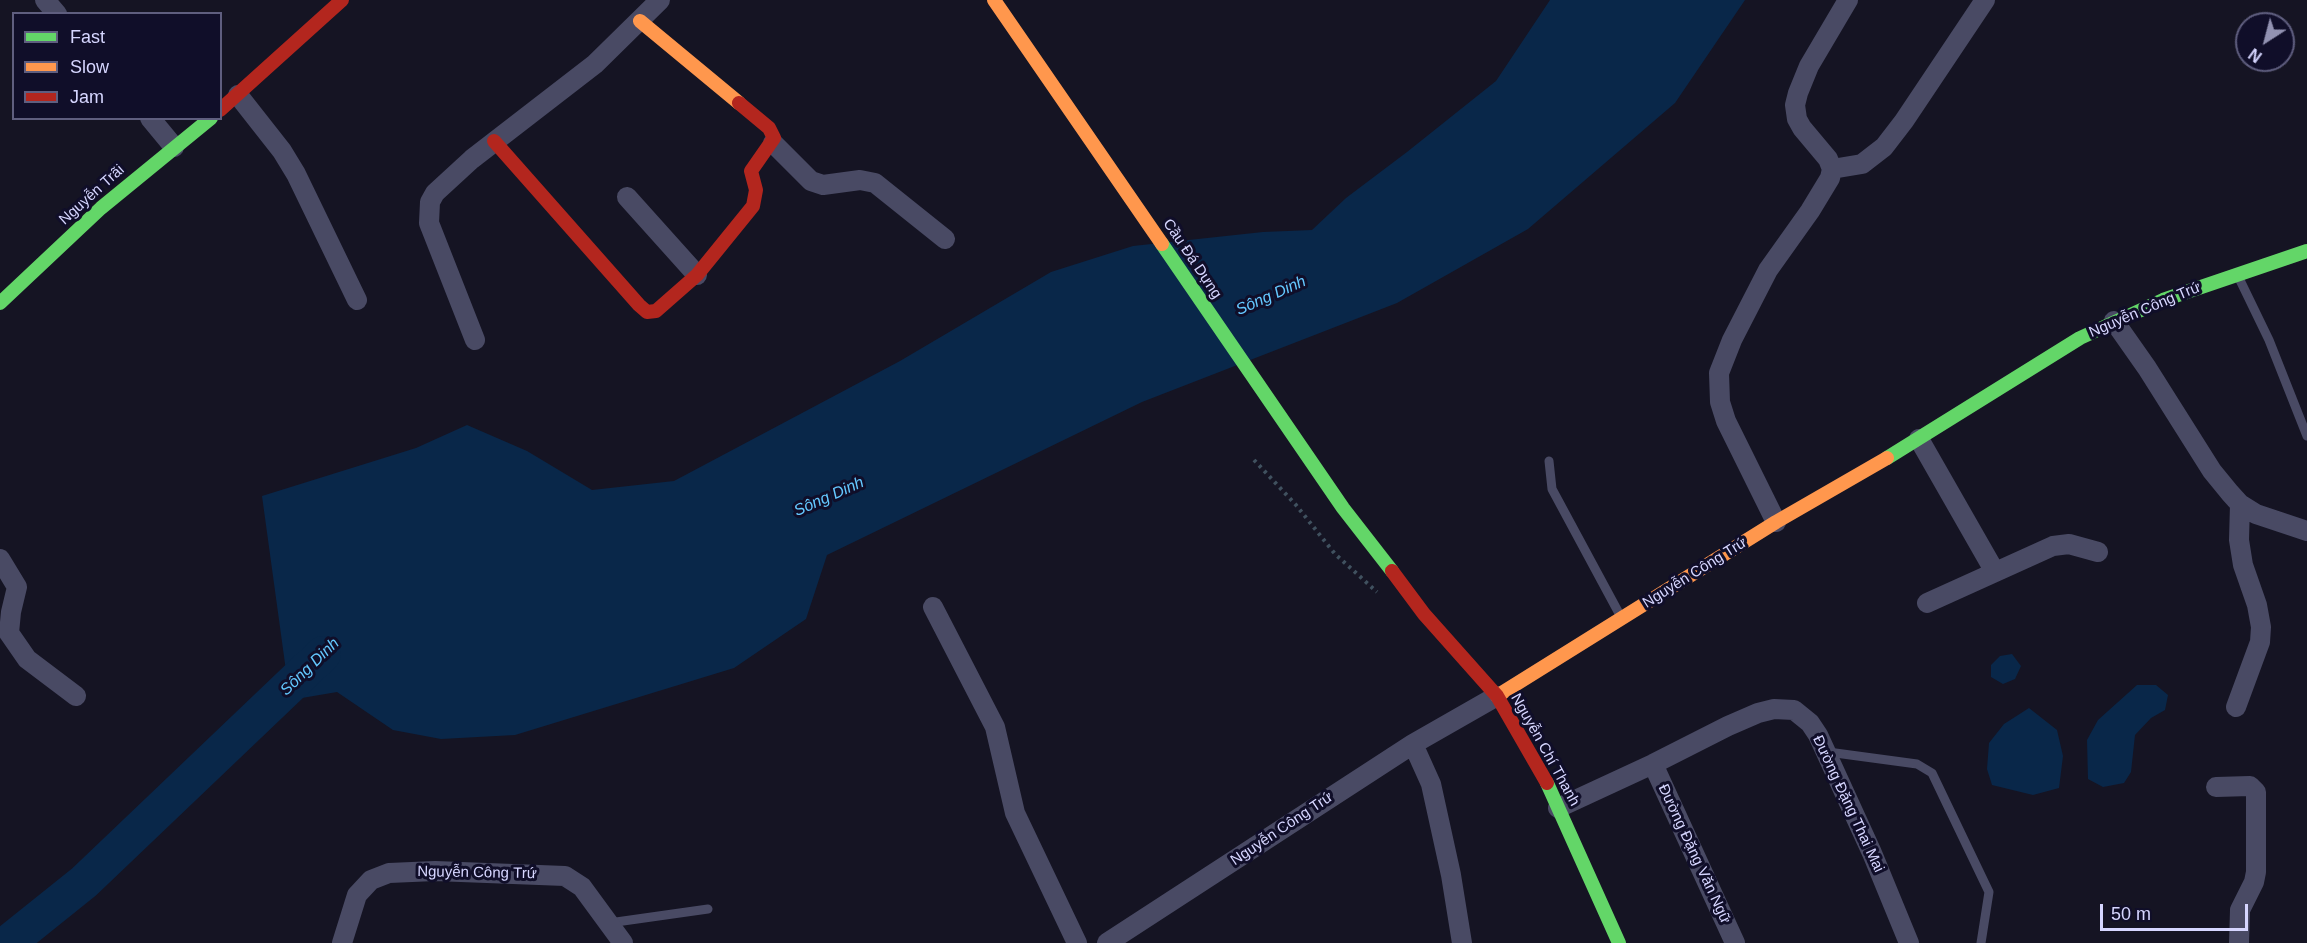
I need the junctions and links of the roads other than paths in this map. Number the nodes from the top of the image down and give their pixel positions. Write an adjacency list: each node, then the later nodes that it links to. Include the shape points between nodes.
1 (45, 0): 7 (street)
2 (342, 0): 9 (main road)
3 (660, 0): 8 (street)
4 (994, 0): 30 (main road, Cầu Đá Dựng)
5 (1848, 0): 16 (street, via 1809,66 1795,105 1802,128)
6 (1985, 0): 16 (street, via 1884,147 1862,164)
7 (55, 12)
8 (640, 21): 13 (street, via 595,64); 14 (main road, via 769,128)
9 (238, 95): 10 (main road); 22 (street, via 296,174)
10 (222, 108)
11 (152, 120): 15 (street)
12 (208, 120): 15 (main road, Nguyễn Trãi)
13 (494, 141): 21 (main road, via 644,311 656,311); 25 (street, via 435,193 429,210 434,239)
14 (772, 142): 18 (street, via 811,181 823,186 860,180 875,183); 21 (main road, via 752,171 756,195 753,206)
15 (174, 147): 23 (main road, Nguyễn Trãi, via 101,208)
16 (1832, 169): 31 (street, via 1823,192 1768,270 1719,373 1725,421)
17 (627, 197): 21 (street)
18 (945, 239)
19 (2307, 251): 20 (main road, Nguyễn Công Trứ)
20 (2237, 274): 24 (main road, Nguyễn Công Trứ); 26 (lane, via 2269,340)
21 (697, 275)
22 (357, 300)
23 (0, 303)
24 (2114, 321): 27 (main road, Nguyễn Công Trứ, via 2054,353); 29 (street, via 2212,471)
25 (475, 340)
26 (2307, 436)
27 (1919, 439): 31 (main road, Nguyễn Công Trứ); 35 (street)
28 (1549, 461): 38 (lane, via 1552,489)
29 (2240, 504): 32 (street, via 2256,514); 41 (street, via 2243,565 2262,627 2257,653)
30 (1343, 508): 40 (main road, Nguyễn Chí Thanh, via 1416,618)
31 (1776, 522): 38 (main road, Nguyễn Công Trứ)
32 (2307, 531)
33 (2098, 552): 35 (street, via 2061,544)
34 (0, 559): 39 (street, via 17,587 9,633 27,658)
35 (1995, 572): 36 (street)
36 (1927, 603)
37 (933, 607): 51 (street, via 995,726 1015,813)
38 (1622, 619): 40 (main road, Nguyễn Công Trứ)
39 (76, 696)
40 (1497, 696): 42 (street, Nguyễn Công Trứ); 46 (main road, Nguyễn Chí Thanh)
41 (2236, 707)
42 (1413, 744): 52 (street, Nguyễn Công Trứ); 53 (street, via 1431,784)
43 (1826, 752): 44 (street, Đường Đặng Thai Mai, via 1802,714 1774,709 1728,726); 56 (street, Đường Đặng Thai Mai); 57 (lane, via 1917,764 1932,773 1989,892)
44 (1653, 764): 46 (street, Đường Đặng Thai Mai); 55 (street, Đường Đặng Văn Ngữ)
45 (2216, 787): 58 (street, via 2250,786 2256,792 2256,872 2240,910)
46 (1558, 808): 54 (main road, Nguyễn Chí Thanh)
47 (708, 909): 48 (lane)
48 (609, 923): 49 (street, Nguyễn Công Trứ, via 582,887 565,876 402,872 380,876 363,887 353,905); 50 (street, Nguyễn Công Trứ)
49 (342, 943)
50 (623, 943)
51 (1077, 943)
52 (1107, 943)
53 (1462, 943)
54 (1619, 943)
55 (1736, 943)
56 (1909, 943)
57 (1981, 943)
58 (2239, 943)

